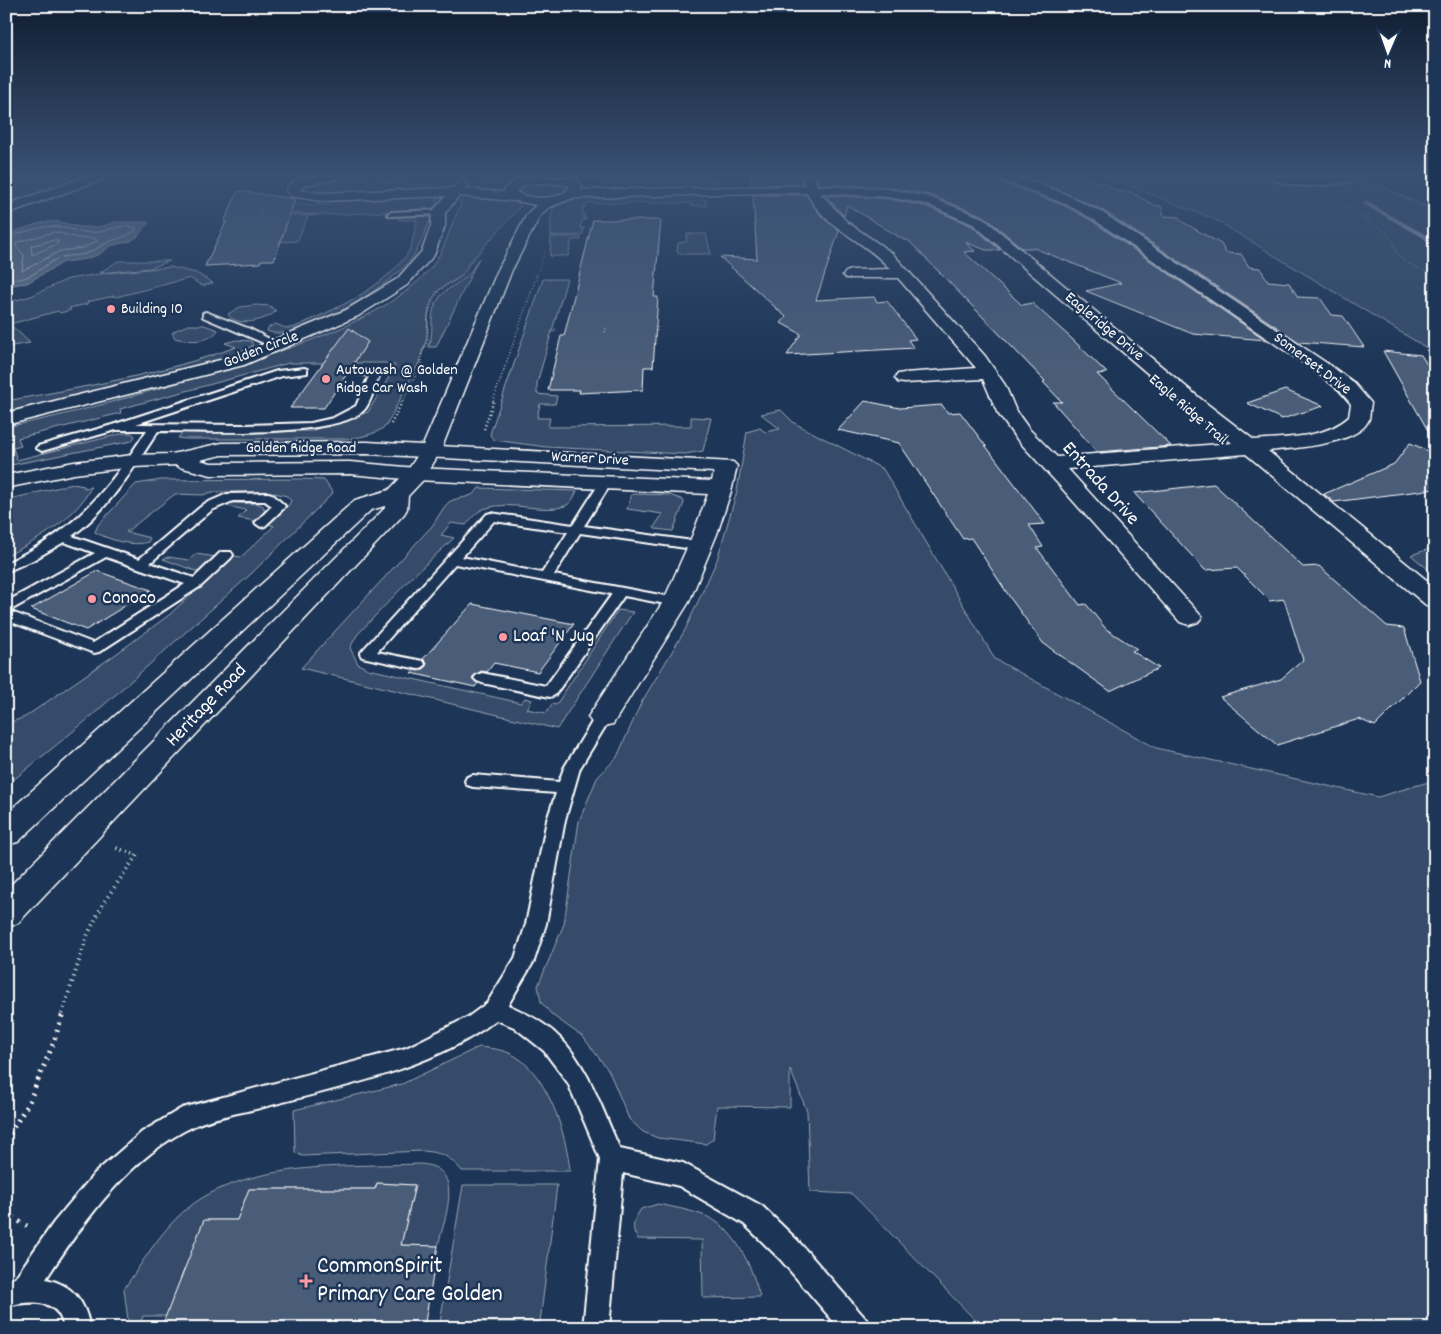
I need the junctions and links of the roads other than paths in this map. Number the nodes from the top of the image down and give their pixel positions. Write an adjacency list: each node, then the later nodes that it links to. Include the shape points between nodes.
1 (434, 238): 9 (street, Golden Circle, via 429,252 402,282 377,300)
2 (519, 238): 19 (street, Heritage Road)
3 (861, 238): 6 (street, Entrada Drive, via 887,256)
4 (998, 238): 17 (street, Eagleridge Drive)
5 (1131, 238): 17 (street, Somerset Drive, via 1325,370 1361,402 1359,419 1346,431 1321,439)
6 (900, 273): 7 (street); 12 (street, Entrada Drive)
7 (852, 276)
8 (206, 315): 9 (lane)
9 (276, 345): 14 (street, Golden Circle, via 238,361)
10 (304, 371): 15 (lane, via 280,373)
11 (358, 371): 16 (lane, via 375,374 360,408 337,420 302,426)
12 (988, 374): 13 (street); 22 (street, Entrada Drive, via 1022,433)
13 (904, 378)
14 (6, 419)
15 (116, 427): 16 (lane); 18 (lane)
16 (155, 427): 21 (lane)
17 (1250, 447): 22 (street, Somerset Drive); 39 (street, Eagleridge Drive)
18 (42, 448)
19 (431, 450): 20 (street, Golden Ridge Road, via 222,449); 23 (street, Warner Drive); 26 (street, Heritage Road)
20 (172, 460): 21 (street, Golden Ridge Road); 26 (street, Golden Ridge Road, via 211,469 350,468)
21 (133, 461): 24 (street, Golden Ridge Road, via 74,468); 29 (lane, via 89,515)
22 (1052, 464): 43 (street, Entrada Drive)
23 (724, 477): 25 (street, Warner Drive); 30 (street)
24 (6, 482)
25 (606, 482): 26 (street, Warner Drive); 28 (lane)
26 (407, 484): 49 (street, Heritage Road, via 363,506); 50 (street, Heritage Road, via 396,508 360,547)
27 (261, 523): 34 (lane, via 279,506 268,497 231,497 208,507)
28 (576, 530): 30 (lane); 33 (lane, via 491,517); 36 (lane)
29 (62, 537): 31 (lane); 35 (lane)
30 (700, 546): 40 (street)
31 (105, 552): 34 (lane); 41 (lane)
32 (226, 555): 37 (lane)
33 (454, 560): 36 (lane); 44 (lane, via 367,654)
34 (141, 564): 37 (lane)
35 (6, 568)
36 (546, 577): 38 (lane)
37 (196, 583): 42 (lane, via 94,649)
38 (620, 592): 40 (lane); 45 (lane, via 550,692)
39 (1435, 600)
40 (676, 602): 46 (street)
41 (6, 608)
42 (6, 615)
43 (1188, 617)
44 (418, 664)
45 (482, 678)
46 (603, 717): 48 (lane, via 572,768)
47 (474, 781): 48 (lane)
48 (566, 788): 51 (lane, via 556,820 536,924 524,961)
49 (6, 833)
50 (6, 914)
51 (494, 1009): 52 (lane, via 522,1021 552,1044 576,1077); 53 (lane, via 474,1024 411,1056 190,1116 150,1140 103,1181)
52 (612, 1158): 55 (lane); 56 (lane, via 684,1175 753,1215 789,1250)
53 (15, 1290): 54 (lane, via 48,1290 66,1301)
54 (77, 1328)
55 (596, 1328)
56 (857, 1328)

